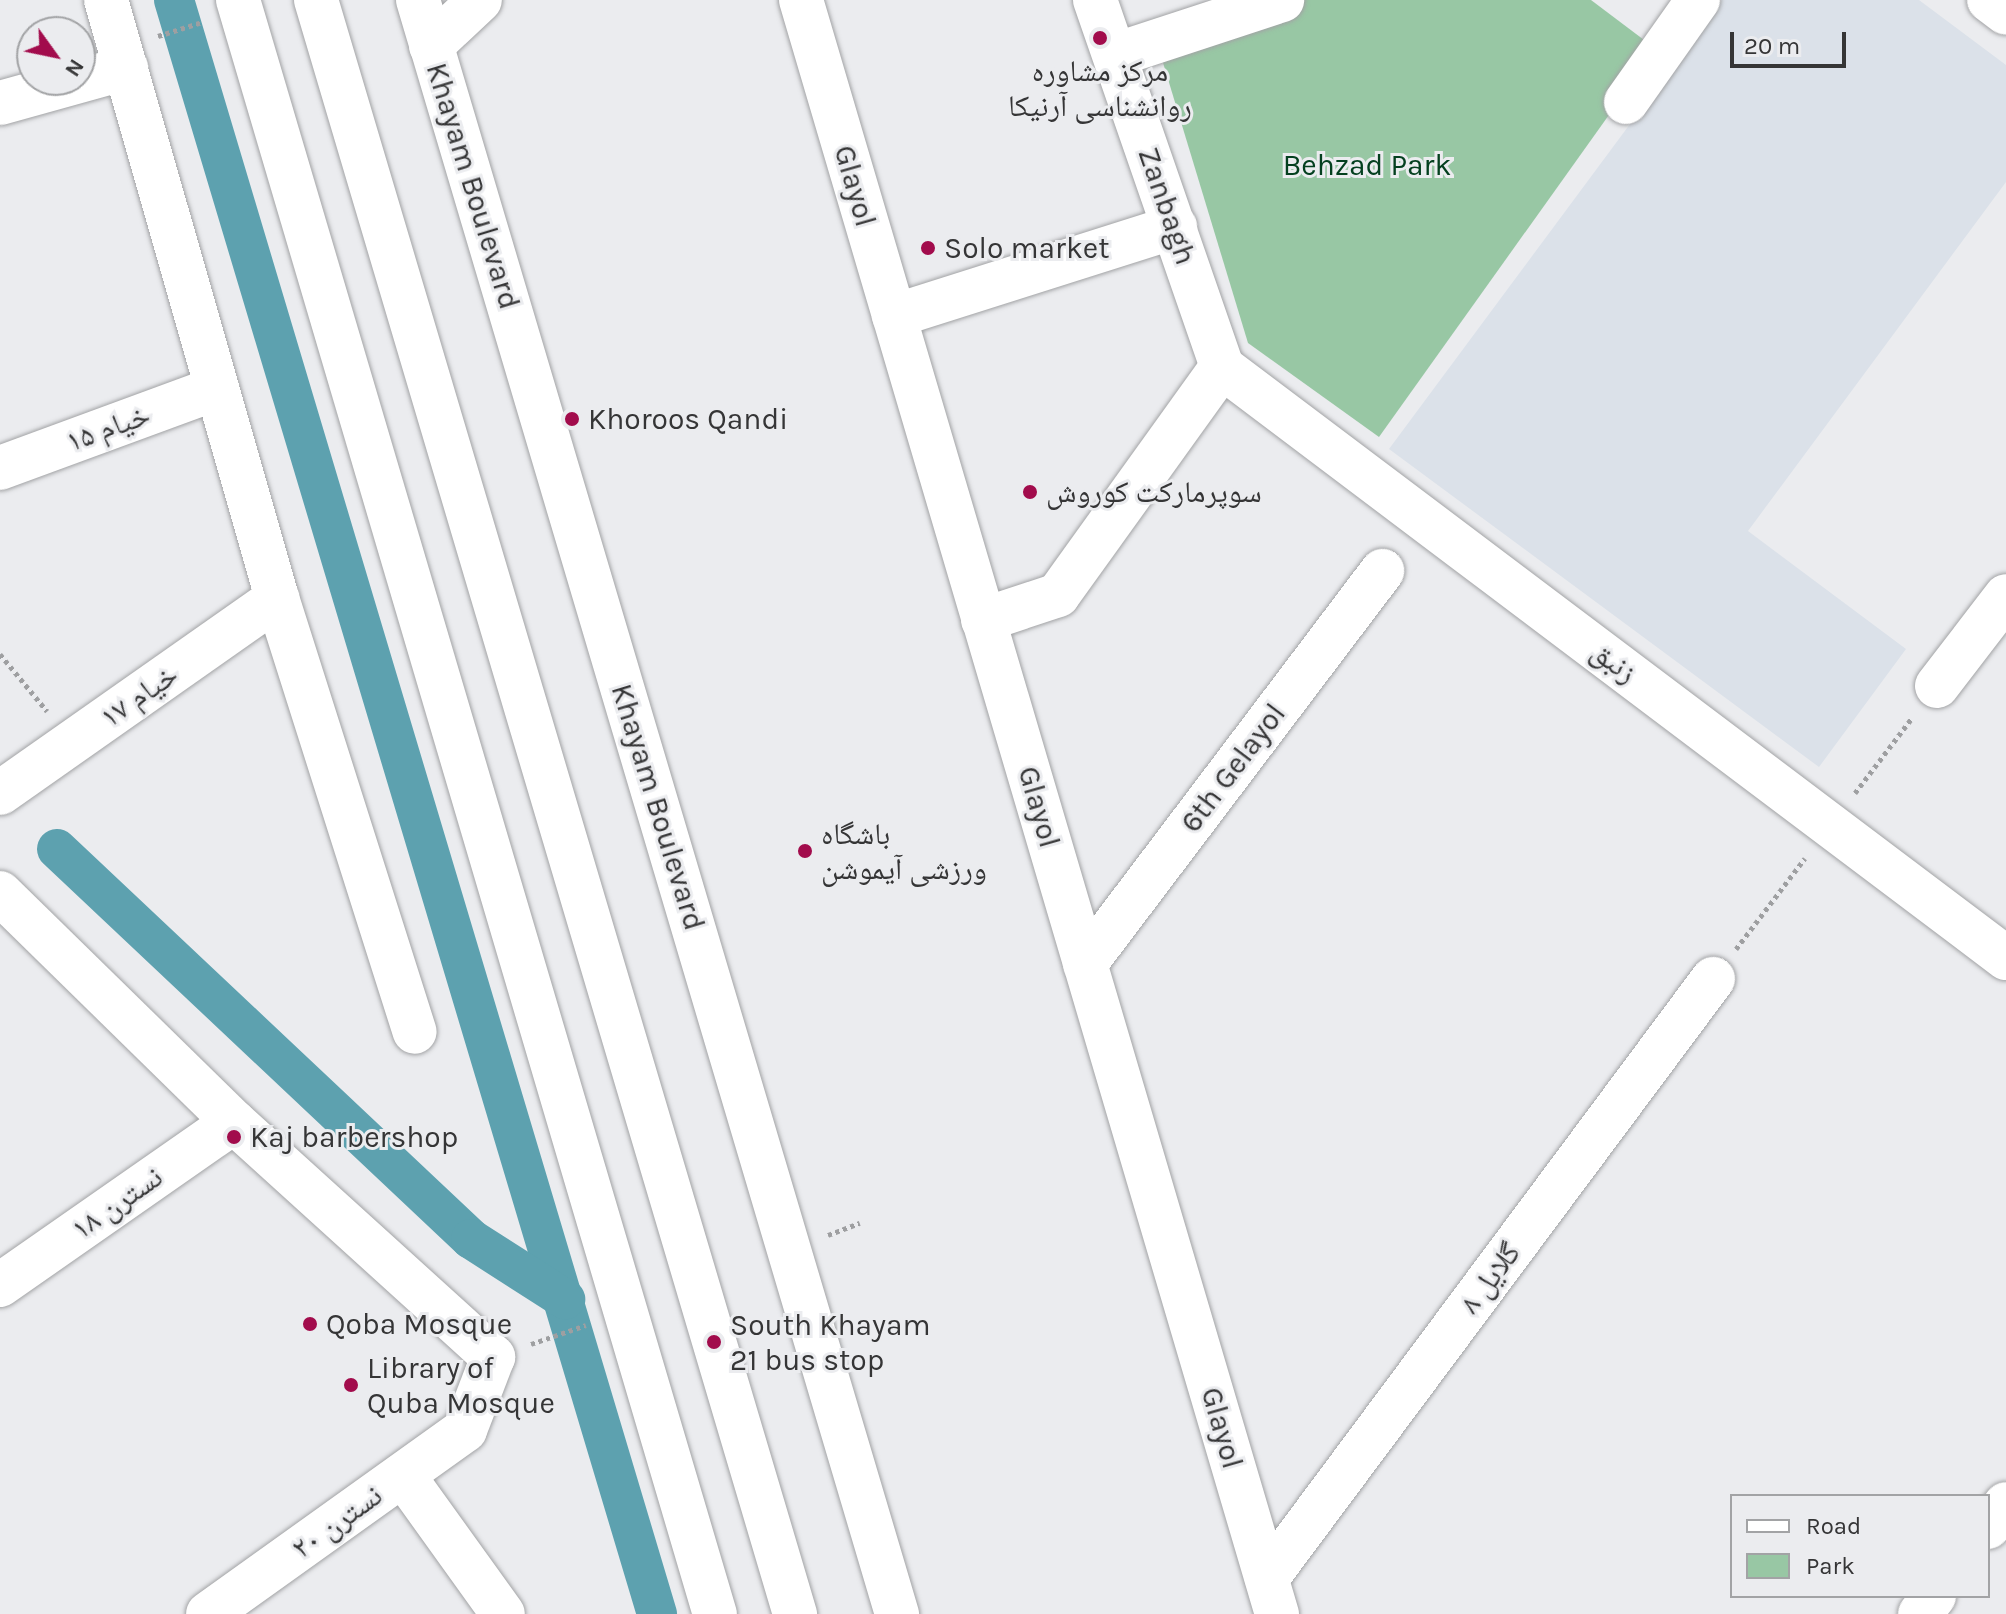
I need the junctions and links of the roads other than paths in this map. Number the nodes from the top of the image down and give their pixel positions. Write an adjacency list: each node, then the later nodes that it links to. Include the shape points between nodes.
1 (106, 0): 14 (street)
2 (316, 0): 43 (street)
3 (418, 0): 12 (street, Khayam Boulevard)
4 (480, 0): 12 (street)
5 (801, 0): 18 (street, Glayol)
6 (1095, 0): 13 (street, Zanbagh)
7 (1282, 0): 13 (street)
8 (1698, 0): 15 (street)
9 (1989, 0): 11 (street)
10 (240, 5): 42 (street)
11 (2006, 13)
12 (431, 46): 44 (street, Khayam Boulevard)
13 (1115, 55): 17 (street, Zanbagh)
14 (122, 58): 16 (street); 20 (street)
15 (1626, 102)
16 (0, 103)
17 (1175, 227): 18 (street); 19 (street, Zanbagh)
18 (894, 316): 25 (street, Glayol)
19 (1222, 367): 25 (street, via 1058,595); 29 (street, زنبق)
20 (217, 388): 21 (street, خیام ۱۵); 24 (street)
21 (0, 468)
22 (1382, 571): 30 (street, 6th Gelayol)
23 (2006, 596): 26 (street)
24 (277, 598): 27 (street, خیام ۱۷); 32 (street)
25 (983, 620): 30 (street, Glayol)
26 (1937, 686)
27 (0, 793)
28 (0, 893): 33 (street)
29 (2006, 958)
30 (1085, 964): 38 (street, Glayol)
31 (1713, 979): 38 (street, گلایل ۸)
32 (415, 1032)
33 (234, 1122): 34 (street, نسترن ۱۸); 35 (street, نسترن ۲۰, via 493,1357 465,1430)
34 (0, 1285)
35 (403, 1475): 40 (street, نسترن ۲۰); 41 (street)
36 (2006, 1504): 37 (street)
37 (1990, 1524)
38 (1272, 1596)
39 (1932, 1598): 45 (street)
40 (208, 1614)
41 (503, 1614)
42 (715, 1614)
43 (795, 1614)
44 (897, 1614)
45 (1920, 1614)

